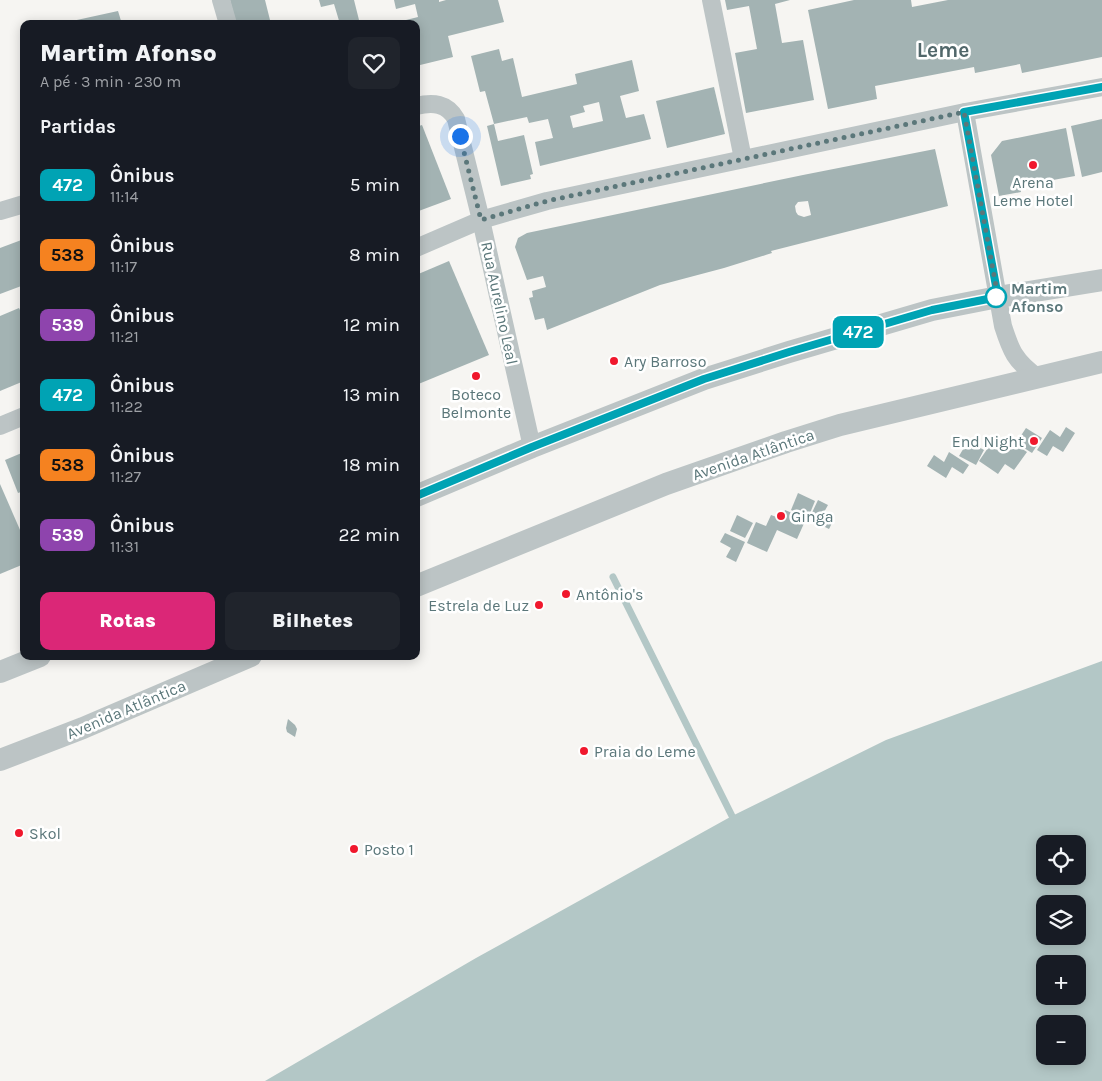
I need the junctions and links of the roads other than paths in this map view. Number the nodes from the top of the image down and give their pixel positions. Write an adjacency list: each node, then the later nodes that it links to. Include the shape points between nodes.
1 (221, 0): 3 (street)
2 (712, 0): 7 (street)
3 (227, 20)
4 (1102, 86): 6 (street)
5 (420, 105): 10 (street, Rua Aurelino Leal, via 444,105 456,119)
6 (964, 112): 7 (street); 13 (street)
7 (743, 159): 10 (street, via 547,201)
8 (20, 205): 9 (street)
9 (0, 211)
10 (481, 220): 11 (street); 18 (street, Rua Aurelino Leal)
11 (420, 246)
12 (1102, 280): 13 (street)
13 (998, 297): 15 (street, via 1003,326 1014,356); 18 (street, via 932,310 704,379)
14 (1102, 362): 15 (street, Avenida Atlântica)
15 (1037, 377): 20 (street, Avenida Atlântica, via 840,425 786,442 666,484)
16 (20, 418): 17 (street)
17 (0, 426)
18 (532, 447): 19 (street)
19 (420, 494)
20 (420, 584)
21 (30, 660): 23 (street)
22 (243, 660): 24 (street, Avenida Atlântica)
23 (0, 672)
24 (0, 760)

